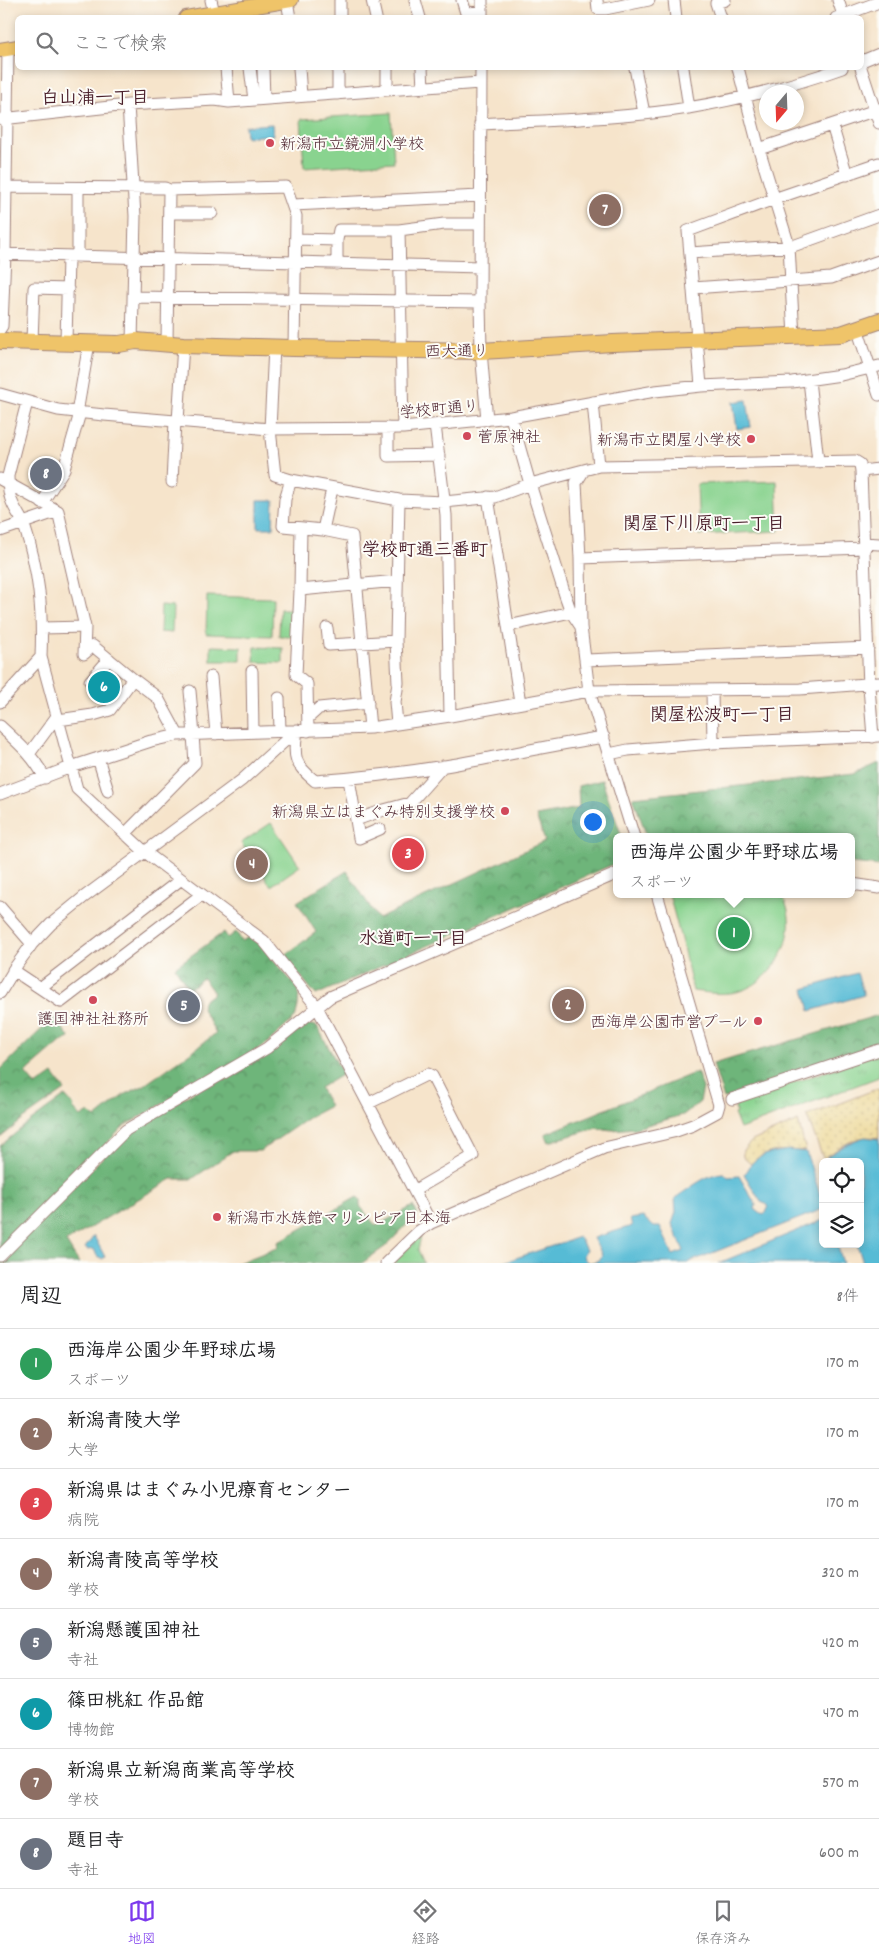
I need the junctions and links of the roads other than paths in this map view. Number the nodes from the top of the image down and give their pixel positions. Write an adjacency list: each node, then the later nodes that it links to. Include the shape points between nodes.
1 (289, 0): 14 (main road); 17 (street)
2 (340, 0): 18 (street)
3 (372, 0): 19 (street)
4 (415, 0): 20 (street)
5 (462, 0): 21 (street, via 466,13)
6 (482, 0): 21 (street)
7 (598, 0): 15 (street, via 598,9)
8 (649, 0): 15 (street)
9 (674, 0): 22 (street)
10 (725, 0): 23 (street, via 716,3)
11 (838, 0): 24 (street)
12 (879, 2): 25 (street)
13 (217, 10): 14 (main road); 16 (main road)
14 (246, 12)
15 (623, 12)
16 (198, 15)
17 (290, 15)
18 (340, 15)
19 (375, 15)
20 (419, 15)
21 (482, 15)
22 (676, 15)
23 (720, 15)
24 (841, 15)
25 (846, 15)
26 (9, 49): 54 (street)
27 (879, 54): 28 (street)
28 (864, 60)
29 (226, 70): 49 (street)
30 (251, 70): 48 (street)
31 (262, 70): 48 (street)
32 (298, 70): 46 (street)
33 (338, 70): 45 (street)
34 (387, 70): 44 (street)
35 (422, 70): 43 (street)
36 (481, 70): 42 (street)
37 (635, 70): 53 (street)
38 (683, 70): 51 (street)
39 (738, 70): 47 (street)
40 (836, 70): 47 (street)
41 (862, 70): 52 (street)
42 (480, 83): 43 (street); 56 (street)
43 (423, 88): 44 (street)
44 (387, 90): 45 (street)
45 (338, 94): 46 (street)
46 (301, 96): 48 (street)
47 (745, 97): 51 (street); 58 (street)
48 (259, 99): 49 (street)
49 (229, 102): 50 (street)
50 (128, 105): 54 (street); 62 (street)
51 (689, 108): 53 (street)
52 (877, 110): 55 (street); 57 (street)
53 (644, 113): 56 (street)
54 (4, 119): 61 (street)
55 (879, 123)
56 (480, 124): 65 (street)
57 (832, 125): 58 (street); 60 (street)
58 (759, 149): 66 (street)
59 (879, 163): 60 (street)
60 (847, 175): 66 (street)
61 (6, 187): 63 (street); 77 (street)
62 (134, 188): 63 (street); 64 (street); 79 (street)
63 (78, 189): 78 (street)
64 (169, 190): 67 (street, via 286,187); 68 (street)
65 (480, 196): 67 (street); 71 (street)
66 (774, 199): 75 (street); 76 (street, via 688,231)
67 (293, 205): 73 (street)
68 (169, 213): 69 (street); 80 (street)
69 (212, 213)
70 (879, 215): 75 (street)
71 (480, 224): 72 (street, via 444,224); 85 (street)
72 (399, 230): 74 (street, via 338,230); 84 (street)
73 (296, 239): 74 (street); 82 (street)
74 (337, 240): 83 (street)
75 (788, 246): 76 (street); 86 (street)
76 (690, 253): 87 (street)
77 (3, 254): 78 (street); 96 (street)
78 (73, 257): 79 (street); 88 (street)
79 (134, 258): 80 (street); 89 (street)
80 (167, 258): 82 (street); 90 (street)
81 (879, 261): 86 (street, via 831,278)
82 (296, 262): 83 (street); 91 (street)
83 (337, 264): 84 (street)
84 (401, 265): 85 (street); 92 (street)
85 (480, 267): 93 (street)
86 (791, 281): 87 (street); 98 (street)
87 (693, 288): 99 (street)
88 (68, 289): 101 (street, via 34,288); 102 (street)
89 (134, 297): 90 (street); 103 (street)
90 (168, 297): 91 (street); 105 (street)
91 (295, 298): 92 (street); 107 (street)
92 (400, 300): 93 (street); 108 (street)
93 (480, 302): 109 (street)
94 (879, 321): 95 (highway, 西大通り)
95 (858, 328): 98 (highway, 西大通り, via 841,334); 110 (street)
96 (0, 329)
97 (0, 334): 101 (highway, 西大通り)
98 (794, 337): 99 (highway, 西大通り)
99 (698, 340): 109 (highway, 西大通り); 112 (street)
100 (0, 341): 101 (highway, 西大通り)
101 (32, 341): 102 (highway, 西大通り)
102 (66, 342): 104 (highway, 西大通り)
103 (132, 342): 104 (highway, 西大通り); 105 (highway, 西大通り)
104 (89, 343): 117 (street)
105 (175, 344): 106 (highway, 西大通り); 120 (street)
106 (274, 347): 107 (highway, 西大通り); 124 (street)
107 (294, 348): 108 (highway, 西大通り)
108 (401, 350): 109 (highway, 西大通り); 123 (street)
109 (481, 350): 119 (street)
110 (875, 367): 111 (street, 学校町通り); 114 (street)
111 (809, 380): 112 (street, 学校町通り); 126 (street)
112 (701, 386): 116 (street, 学校町通り)
113 (0, 394): 115 (street, 学校町通り)
114 (879, 395)
115 (27, 402): 117 (street, 学校町通り); 132 (street)
116 (593, 402): 118 (street, 学校町通り); 127 (street)
117 (78, 413): 120 (street, 学校町通り); 140 (street, via 64,469)
118 (511, 417): 119 (street, 学校町通り); 134 (street)
119 (487, 420): 121 (street, 学校町通り)
120 (176, 421): 124 (street, 学校町通り); 133 (street)
121 (435, 425): 123 (street, 学校町通り); 125 (street)
122 (388, 428): 123 (street, 学校町通り); 124 (street, 学校町通り); 125 (street, via 388,456)
123 (403, 428)
124 (270, 429): 131 (street, via 275,475)
125 (439, 455): 139 (street)
126 (818, 461): 127 (street); 130 (street, via 856,461)
127 (599, 466): 129 (street)
128 (879, 469): 130 (street)
129 (584, 470): 134 (street); 148 (street, via 576,483)
130 (861, 471): 147 (street)
131 (291, 480): 135 (street); 143 (street, via 283,526)
132 (4, 481): 138 (street); 140 (street)
133 (172, 482)
134 (530, 484): 136 (street); 154 (street)
135 (332, 489): 137 (street); 144 (street)
136 (488, 497): 139 (street); 155 (street)
137 (399, 500): 139 (street); 149 (street)
138 (5, 502): 142 (street)
139 (444, 502): 178 (street)
140 (42, 503): 141 (street)
141 (58, 511): 142 (street); 156 (street)
142 (24, 524): 145 (street); 158 (street, via 40,584)
143 (301, 528): 144 (street); 151 (street)
144 (323, 530): 150 (street, via 352,536)
145 (0, 531)
146 (879, 544): 147 (street)
147 (864, 545): 148 (street); 153 (street)
148 (580, 558): 157 (street)
149 (397, 582): 150 (street); 160 (street)
150 (357, 585): 151 (street); 161 (street)
151 (300, 590): 180 (street, via 296,676 308,684)
152 (879, 597): 153 (street)
153 (867, 599): 162 (street)
154 (571, 612): 155 (street); 157 (street)
155 (508, 626): 177 (street)
156 (85, 627): 158 (street); 164 (street, via 84,654 93,646)
157 (581, 627): 165 (street)
158 (42, 628): 163 (street)
159 (327, 628): 161 (street, via 329,644)
160 (396, 641): 161 (street); 181 (street)
161 (362, 643): 176 (street)
162 (868, 648): 165 (street); 170 (street)
163 (41, 657): 175 (street); 179 (street)
164 (109, 659): 168 (street); 169 (street)
165 (586, 660): 173 (street)
166 (252, 670): 186 (street)
167 (211, 677): 187 (street)
168 (132, 680): 179 (street, via 110,710 93,716); 188 (street, via 158,698)
169 (90, 681)
170 (874, 684): 171 (street); 191 (street)
171 (712, 690): 173 (street); 192 (street)
172 (190, 691): 189 (street)
173 (589, 691): 177 (street); 190 (street)
174 (279, 698): 184 (street)
175 (0, 702)
176 (368, 703): 180 (street, via 319,708); 183 (street)
177 (520, 703): 178 (street)
178 (450, 716): 181 (street)
179 (58, 718): 193 (street); 197 (street)
180 (308, 718): 185 (street)
181 (397, 724): 183 (street)
182 (0, 726): 193 (street)
183 (370, 728): 185 (street)
184 (280, 731): 185 (street); 186 (street)
185 (302, 731): 199 (street, via 294,747 298,766 315,781); 206 (street)
186 (253, 732): 187 (street)
187 (216, 734): 189 (street)
188 (178, 735): 189 (street); 195 (street)
189 (194, 735): 205 (street, via 195,763)
190 (604, 737): 194 (street); 196 (street)
191 (876, 737): 192 (street)
192 (713, 743): 194 (street)
193 (29, 754): 198 (street)
194 (610, 754): 204 (street)
195 (98, 758): 197 (street); 200 (street)
196 (443, 766): 199 (street); 202 (street, via 410,803)
197 (71, 767): 198 (street); 205 (street, via 77,789)
198 (45, 778): 201 (street)
199 (349, 779): 202 (street)
200 (108, 791)
201 (0, 794)
202 (356, 820): 203 (street, via 360,838)
203 (380, 829)
204 (633, 833)
205 (125, 834): 206 (street)
206 (145, 852): 208 (street); 214 (street, via 84,897)
207 (613, 875): 218 (street, via 330,997)
208 (180, 880): 211 (street); 217 (street)
209 (855, 884): 210 (street)
210 (879, 888)
211 (201, 895): 217 (street, via 61,1002); 218 (street, via 264,941)
212 (658, 898): 223 (street, via 719,1105 717,1112 673,1132 604,1148)
213 (0, 907): 214 (street)
214 (32, 944): 215 (street)
215 (13, 970): 216 (street); 217 (street)
216 (2, 986)
217 (40, 988)
218 (318, 1006): 221 (street); 224 (street, via 267,1048 126,1130)
219 (879, 1050): 220 (street)
220 (732, 1099)
221 (369, 1103): 222 (street); 222 (street, via 428,1074 432,1076 473,1156)
222 (415, 1190): 223 (street)
223 (431, 1222): 225 (street)
224 (0, 1256)
225 (386, 1263)

